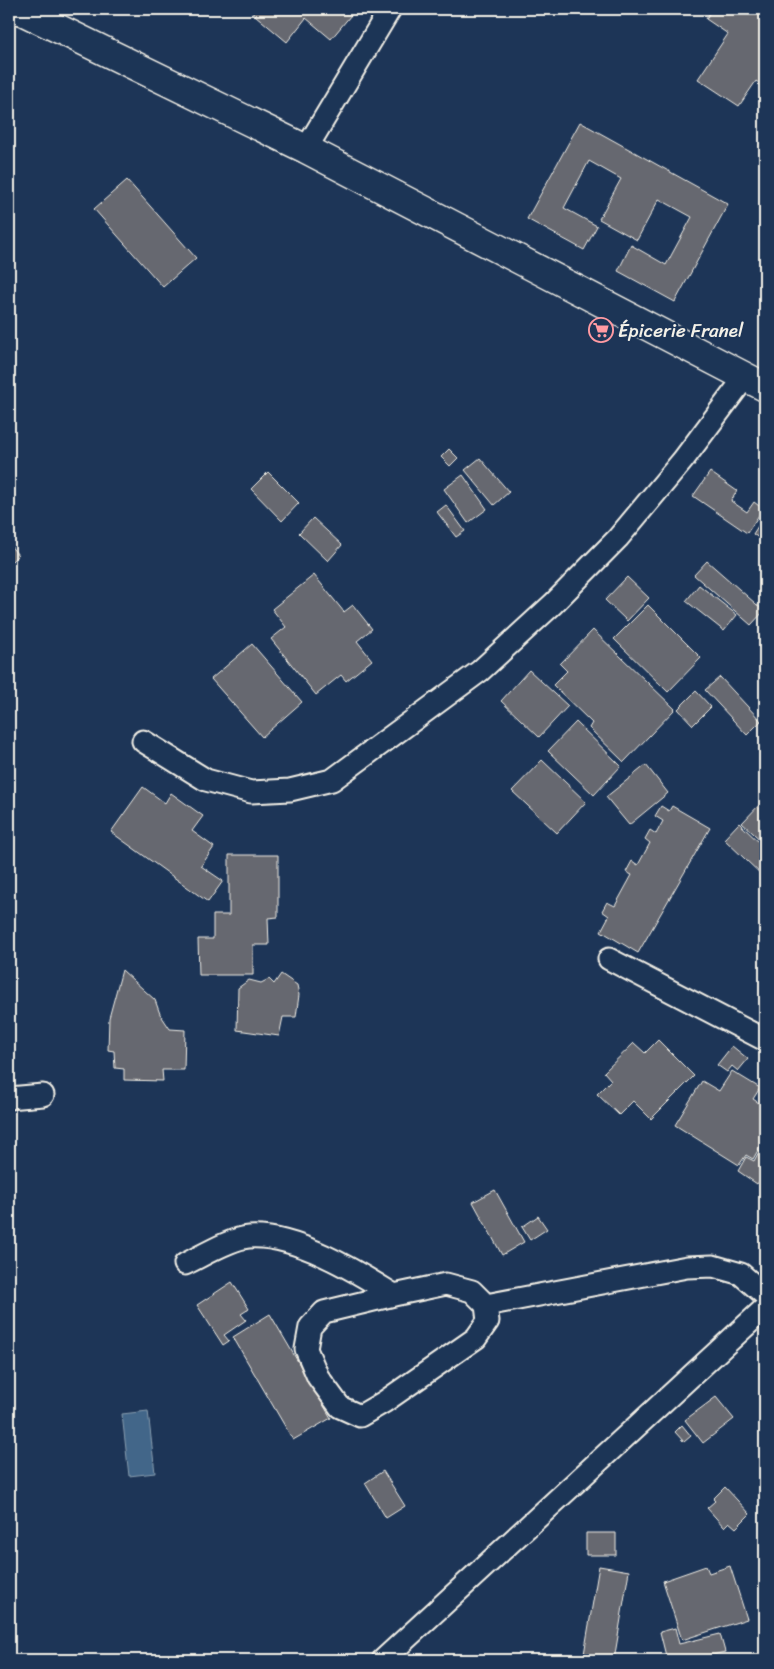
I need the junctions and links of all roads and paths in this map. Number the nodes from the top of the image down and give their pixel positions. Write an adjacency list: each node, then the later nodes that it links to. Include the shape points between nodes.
1 (18, 9): 3 (street)
2 (390, 9): 3 (street)
3 (306, 149): 4 (street)
4 (755, 382): 5 (street, via 683,460 618,538 553,604 480,671 332,780 290,790 251,792 206,780)
5 (143, 741)
6 (609, 959): 7 (street)
7 (765, 1040)
8 (43, 1095): 9 (street)
9 (9, 1098)
10 (185, 1264): 11 (street, via 247,1237 274,1238 354,1270)
11 (394, 1295): 13 (street, via 446,1284 472,1291); 13 (street, via 324,1312 310,1327 306,1349 318,1377 340,1407 360,1416 476,1338 488,1322)
12 (765, 1295): 13 (street, via 741,1274 713,1266 687,1267)
13 (486, 1305)
14 (765, 1308): 15 (street)
15 (383, 1660)

